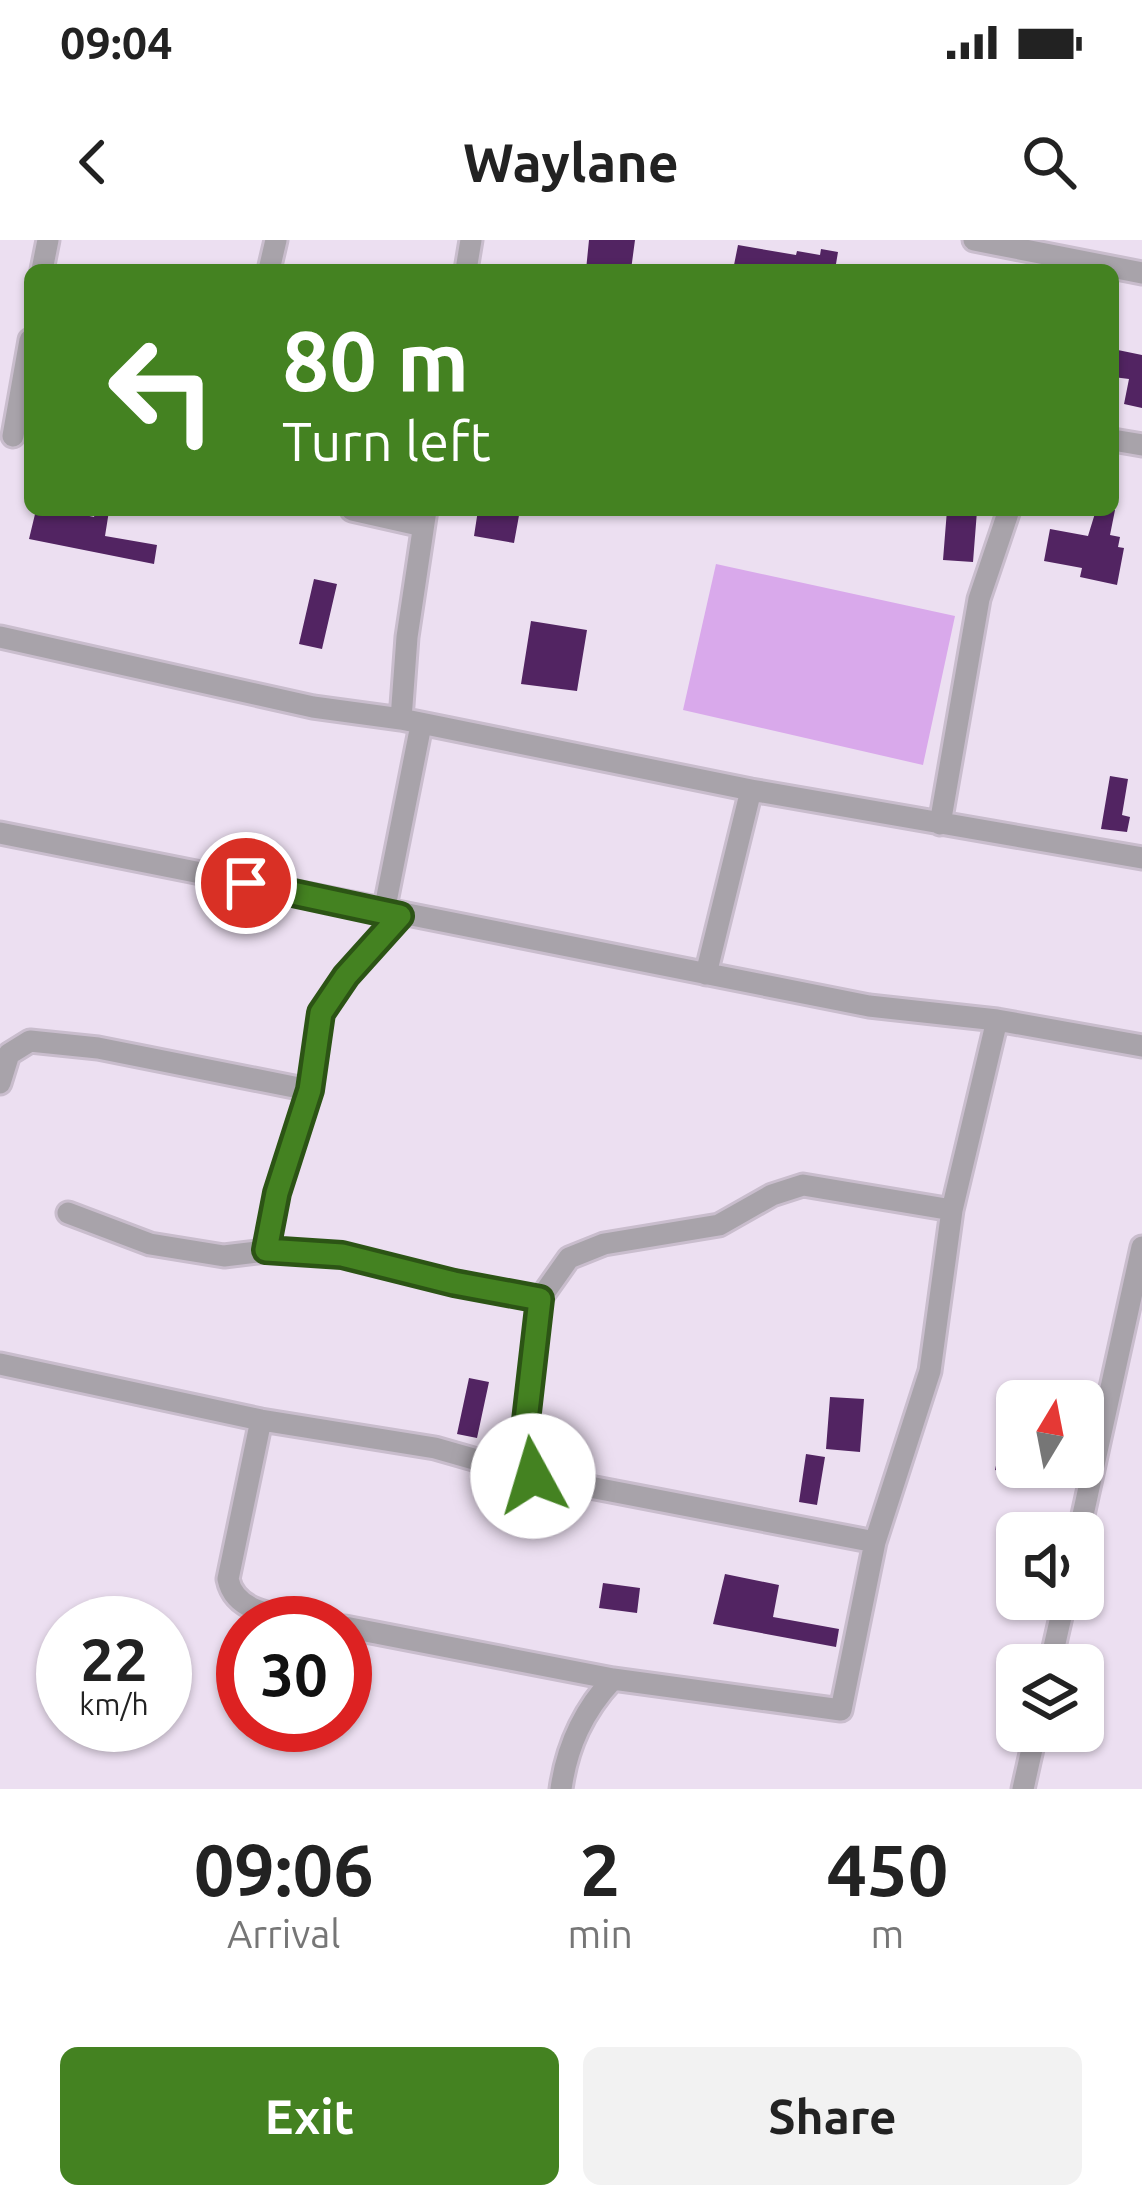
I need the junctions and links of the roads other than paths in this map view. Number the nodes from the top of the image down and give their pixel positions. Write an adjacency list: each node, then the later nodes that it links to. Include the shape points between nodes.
1 (974, 240): 2 (street)
2 (1100, 264)
3 (24, 376): 4 (street)
4 (14, 437)
5 (1007, 516): 10 (street, via 979,598)
6 (425, 518): 8 (street, via 407,638)
7 (0, 637): 8 (street)
8 (411, 722): 9 (street); 13 (street)
9 (751, 790): 10 (street); 14 (street)
10 (940, 824): 12 (street)
11 (0, 833): 13 (street)
12 (1142, 858)
13 (392, 914): 14 (street); 18 (street, via 321,1013)
14 (706, 974): 15 (street, via 869,1006)
15 (997, 1020): 16 (street); 19 (street)
16 (1142, 1046)
17 (0, 1083): 18 (street, via 9,1054 30,1041)
18 (310, 1090): 21 (street)
19 (952, 1210): 23 (street, via 803,1185 719,1225 568,1258); 28 (street, via 930,1371)
20 (68, 1213): 21 (street, via 150,1244 224,1256)
21 (266, 1250): 23 (street, via 342,1255)
22 (1142, 1252): 27 (street)
23 (540, 1299): 26 (street, via 524,1438)
24 (0, 1364): 25 (street)
25 (261, 1420): 26 (street, via 435,1448); 29 (street, via 228,1579)
26 (533, 1476): 28 (street)
27 (1084, 1512)
28 (875, 1542): 31 (street, via 841,1710)
29 (233, 1596)
30 (372, 1632): 31 (street)
31 (614, 1679): 33 (street, via 580,1724)
32 (1031, 1752): 34 (street)
33 (561, 1789)
34 (1023, 1789)

